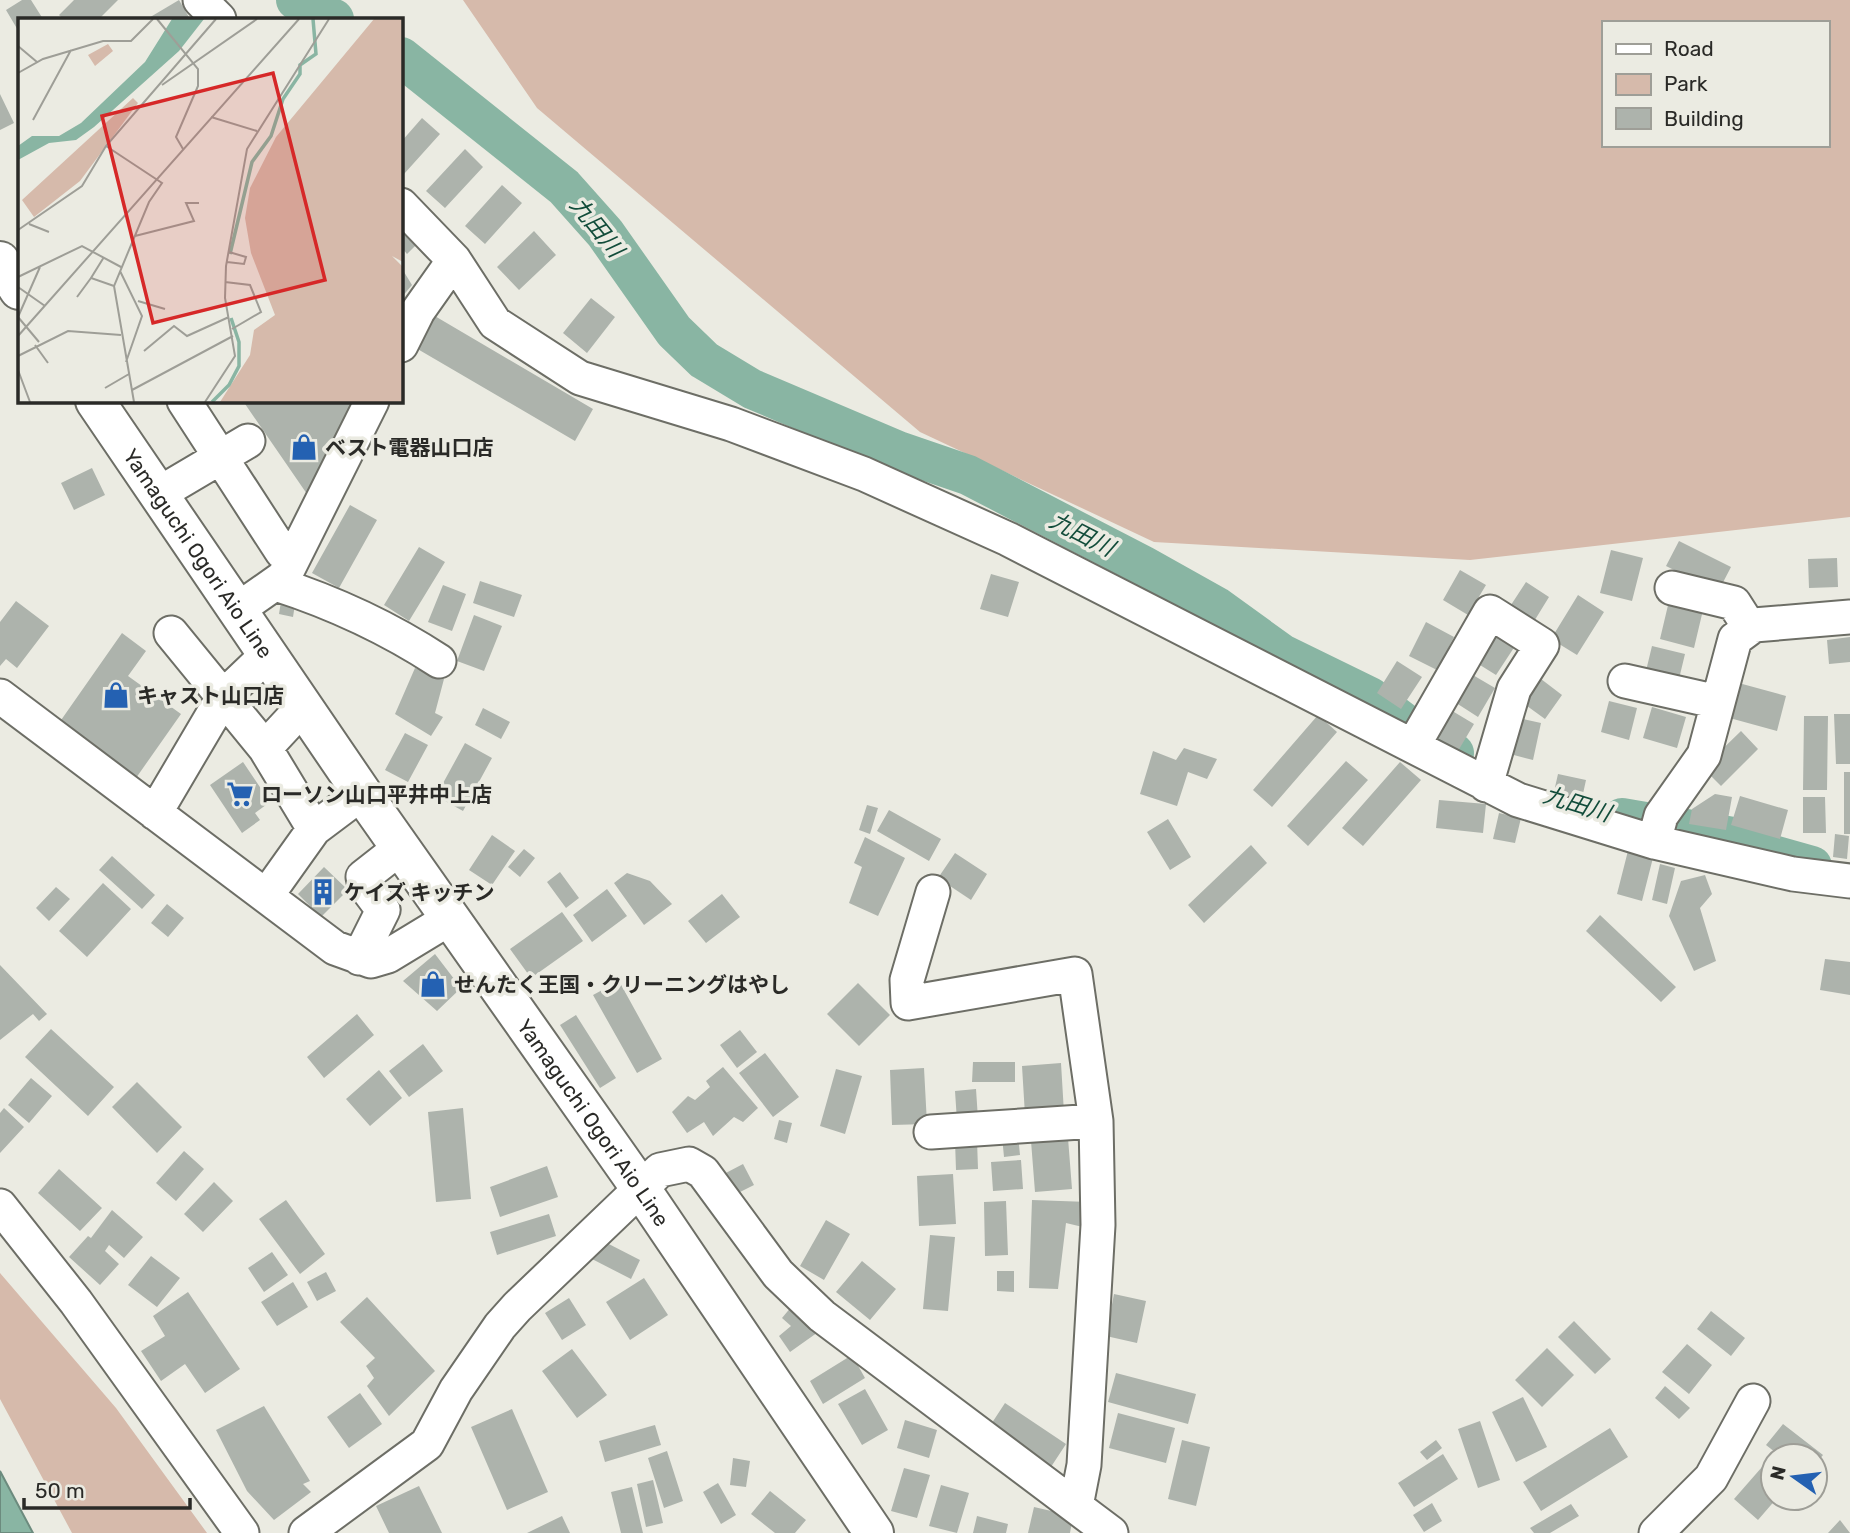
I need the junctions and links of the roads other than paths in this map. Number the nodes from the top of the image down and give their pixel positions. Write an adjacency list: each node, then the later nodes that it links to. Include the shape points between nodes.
1 (200, 0): 2 (street)
2 (218, 18)
3 (402, 206): 4 (street)
4 (454, 260): 7 (street); 27 (street, via 495,323 580,378 730,424 864,474 1008,539)
5 (0, 261): 6 (main road)
6 (18, 288)
7 (402, 343)
8 (96, 402): 12 (main road, Yamaguchi Ogori Aio Line)
9 (185, 402): 11 (street)
10 (372, 402): 14 (street, via 284,577)
11 (234, 449): 12 (street); 13 (street)
12 (160, 494): 16 (main road, Yamaguchi Ogori Aio Line)
13 (282, 552)
14 (276, 584): 16 (street); 21 (street, via 335,604)
15 (1672, 588): 18 (street, via 1734,603)
16 (237, 610): 20 (main road, Yamaguchi Ogori Aio Line)
17 (1850, 617): 18 (street)
18 (1750, 628): 25 (street, via 1735,639)
19 (171, 633): 24 (street)
20 (267, 655): 24 (street); 26 (main road, Yamaguchi Ogori Aio Line)
21 (439, 661)
22 (1625, 681): 25 (street)
23 (0, 696): 31 (street)
24 (224, 696): 28 (street); 31 (street)
25 (1718, 702): 33 (street, via 1704,755)
26 (303, 706): 28 (street); 30 (main road, Yamaguchi Ogori Aio Line)
27 (1416, 739): 29 (street); 29 (street, via 1490,612 1542,645 1514,689)
28 (265, 748): 32 (street)
29 (1489, 774): 33 (street, via 1518,800)
30 (362, 793): 32 (street); 34 (main road, Yamaguchi Ogori Aio Line)
31 (155, 813): 37 (street)
32 (314, 829): 37 (street)
33 (1657, 831): 35 (street, via 1793,874)
34 (400, 848): 38 (main road, Yamaguchi Ogori Aio Line); 39 (street, via 363,877 383,910)
35 (1850, 881)
36 (933, 892): 40 (street, via 907,980 908,1003 1075,974)
37 (267, 895): 39 (street, via 335,948)
38 (449, 919): 39 (street, via 388,956 371,961); 42 (main road, Yamaguchi Ogori Aio Line)
39 (359, 958)
40 (1096, 1121): 41 (street); 45 (street, via 1098,1225 1084,1465)
41 (931, 1132)
42 (641, 1189): 45 (street, via 660,1170 676,1165 689,1164 703,1172 778,1274 822,1316); 47 (street, via 500,1326 456,1390 427,1444); 48 (main road, Yamaguchi Ogori Aio Line)
43 (0, 1206): 46 (street, via 76,1302)
44 (1753, 1401): 50 (street, via 1711,1478)
45 (1076, 1506): 49 (street)
46 (242, 1533)
47 (306, 1533)
48 (874, 1533)
49 (1111, 1533)
50 (1656, 1533)

